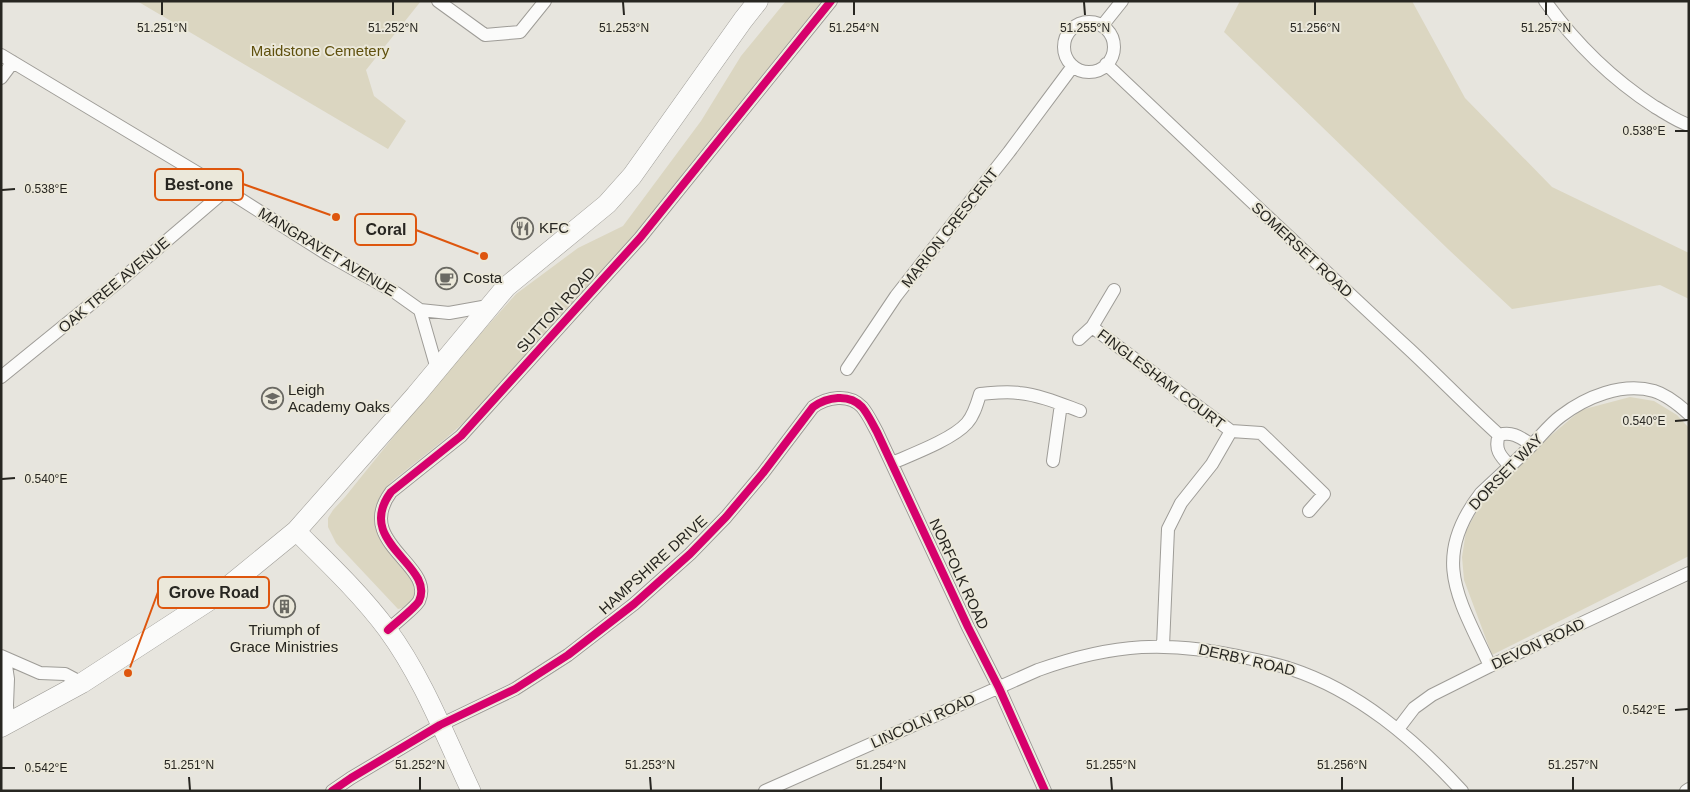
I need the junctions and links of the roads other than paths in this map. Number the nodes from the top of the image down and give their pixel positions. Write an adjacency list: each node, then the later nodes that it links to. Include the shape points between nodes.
1 (438, 1): 2 (street, via 485,35 520,32)
2 (545, 1)
3 (758, 1): 16 (main road, via 632,176 607,204 506,286)
4 (831, 1): 36 (street, SUTTON ROAD, via 640,238 461,436 391,492 384,502 381,522 384,534 415,574 421,592 419,602)
5 (1122, 1): 7 (street)
6 (1545, 1): 13 (street, via 1579,44 1605,68 1638,96)
7 (1102, 26): 10 (street, via 1110,35 1113,47); 11 (street, via 1083,22 1070,30 1064,49)
8 (1, 55): 9 (street, MANGRAVET AVENUE)
9 (13, 62): 12 (street); 14 (street, MANGRAVET AVENUE)
10 (1106, 64): 11 (street, via 1088,71); 28 (street, SOMERSET ROAD)
11 (1073, 66): 21 (street, MARION CRESCENT, via 896,296)
12 (1, 78)
13 (1689, 125)
14 (226, 190): 17 (street, MANGRAVET AVENUE); 22 (street, OAK TREE AVENUE)
15 (1114, 290): 18 (street, FINGLESHAM COURT)
16 (488, 306): 17 (street, via 449,312); 20 (main road)
17 (420, 310): 20 (street)
18 (1092, 327): 19 (street, FINGLESHAM COURT); 27 (street, FINGLESHAM COURT)
19 (1079, 339)
20 (436, 369): 34 (main road)
21 (847, 369)
22 (1, 377)
23 (824, 400): 31 (street, NORFOLK ROAD, via 851,399 862,407); 43 (street, HAMPSHIRE DRIVE, via 813,407 726,517 634,604 529,680)
24 (1061, 404): 25 (street); 30 (street); 31 (street, via 1019,392 980,394 968,422 958,431)
25 (1080, 411)
26 (1689, 414): 29 (street, DORSET WAY, via 1654,391 1628,388 1587,400 1560,416)
27 (1231, 431): 33 (street, FINGLESHAM COURT, via 1261,433 1324,494); 37 (street, FINGLESHAM COURT, via 1212,464 1181,503 1168,529)
28 (1499, 435): 29 (street, via 1512,433); 32 (street, via 1497,450)
29 (1532, 445): 32 (street, DORSET WAY)
30 (1053, 461)
31 (892, 463): 41 (street, NORFOLK ROAD)
32 (1510, 466): 39 (street, DORSET WAY, via 1481,493 1464,517 1454,551 1455,587)
33 (1309, 511)
34 (296, 531): 36 (street, via 344,578); 40 (main road, via 219,594)
35 (1689, 573): 39 (street, DEVON ROAD)
36 (388, 630): 43 (street, via 424,690)
37 (1163, 646): 41 (street, DERBY ROAD, via 1125,648 1072,658); 44 (street, DERBY ROAD, via 1226,653 1290,668 1352,697)
38 (3, 657): 40 (street, via 40,673 65,674); 42 (street, via 8,679)
39 (1490, 666): 44 (street, DEVON ROAD, via 1422,701)
40 (82, 684): 42 (main road)
41 (998, 688): 47 (street, LINCOLN ROAD); 48 (street, NORFOLK ROAD)
42 (5, 725)
43 (440, 725): 45 (street, HAMPSHIRE DRIVE); 46 (street)
44 (1398, 729): 49 (street, DERBY ROAD)
45 (332, 791)
46 (471, 791)
47 (765, 791)
48 (1045, 791)
49 (1462, 791)

